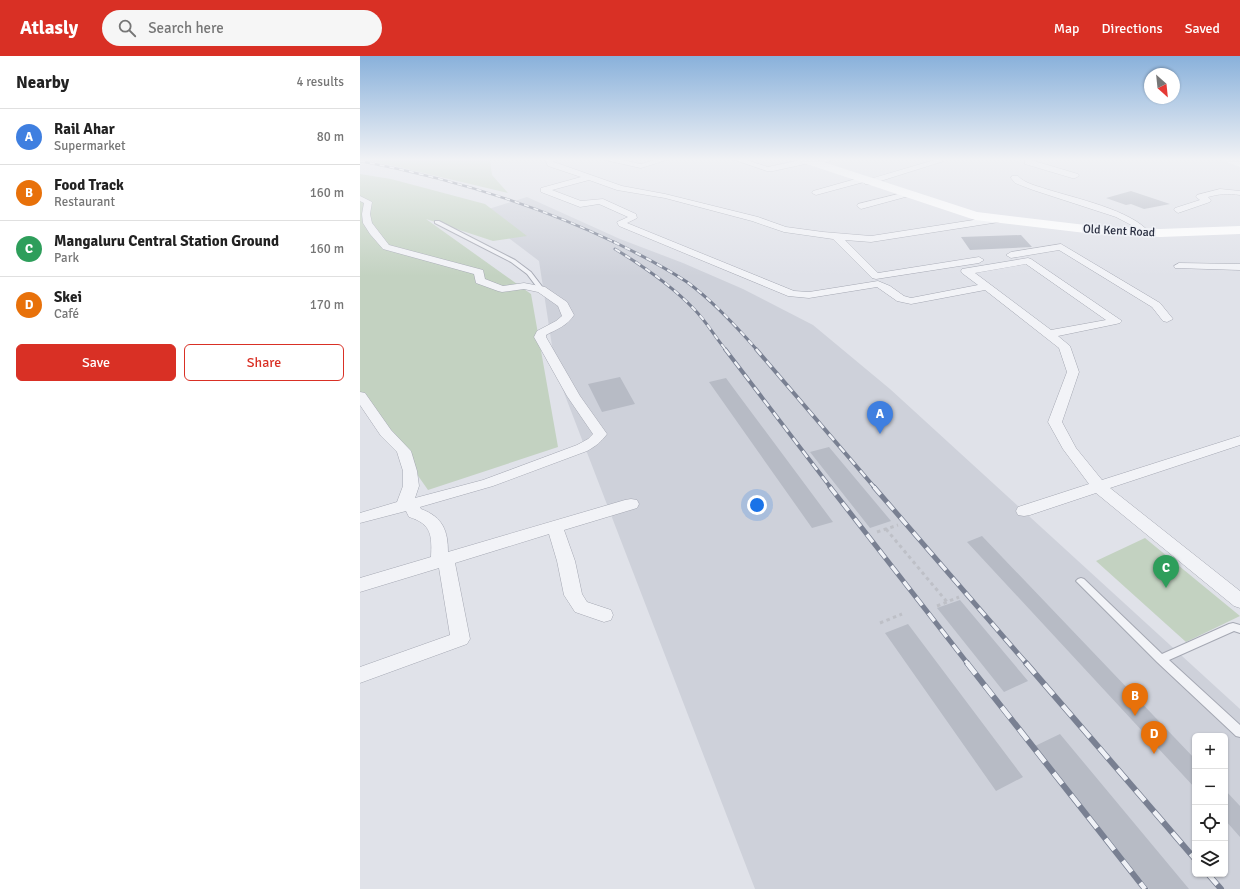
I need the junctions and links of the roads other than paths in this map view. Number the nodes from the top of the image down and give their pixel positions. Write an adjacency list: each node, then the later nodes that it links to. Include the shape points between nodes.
1 (360, 198): 18 (street, via 368,202 368,222 386,247 478,272 480,281 493,287 502,289 531,286)
2 (564, 198): 17 (street, via 580,204 600,201 633,216 621,222 622,224 792,294 809,296 878,284 899,300 910,301)
3 (672, 198): 14 (street, via 784,229)
4 (891, 198): 8 (street)
5 (918, 198): 10 (street, Old Kent Road, via 975,216)
6 (1067, 198): 13 (street, via 1119,215 1136,224)
7 (1202, 198): 9 (street, via 1207,200)
8 (861, 206)
9 (1178, 210)
10 (999, 219): 13 (street, Old Kent Road); 14 (street, via 870,238)
11 (437, 222): 18 (lane, via 513,260 529,273)
12 (1240, 230): 13 (street, Old Kent Road)
13 (1145, 233)
14 (836, 236): 19 (street, via 876,276 1061,247 1156,305)
15 (1179, 266): 16 (street)
16 (1240, 267)
17 (986, 287): 20 (street); 20 (street, via 966,271 1028,261 1116,320)
18 (541, 289): 25 (street, via 563,304 568,315 540,337 574,396 600,434 598,438 582,448 510,475)
19 (1167, 319)
20 (1050, 334): 23 (street, via 1064,346 1073,372 1055,422 1070,450)
21 (360, 396): 25 (street, via 386,433 404,451 410,471)
22 (1240, 440): 23 (street)
23 (1099, 486): 26 (street); 32 (street)
24 (631, 504): 28 (street)
25 (408, 505): 27 (street); 29 (street, via 415,513 425,515 435,523)
26 (1024, 511)
27 (360, 518)
28 (555, 528): 29 (street); 33 (street, via 566,561 573,595 581,607)
29 (443, 560): 31 (street); 36 (street, via 460,639)
30 (1081, 581): 35 (lane)
31 (360, 585)
32 (1240, 601)
33 (604, 615)
34 (1240, 629): 35 (lane, via 1233,627)
35 (1161, 659): 37 (lane)
36 (360, 675)
37 (1240, 732)

